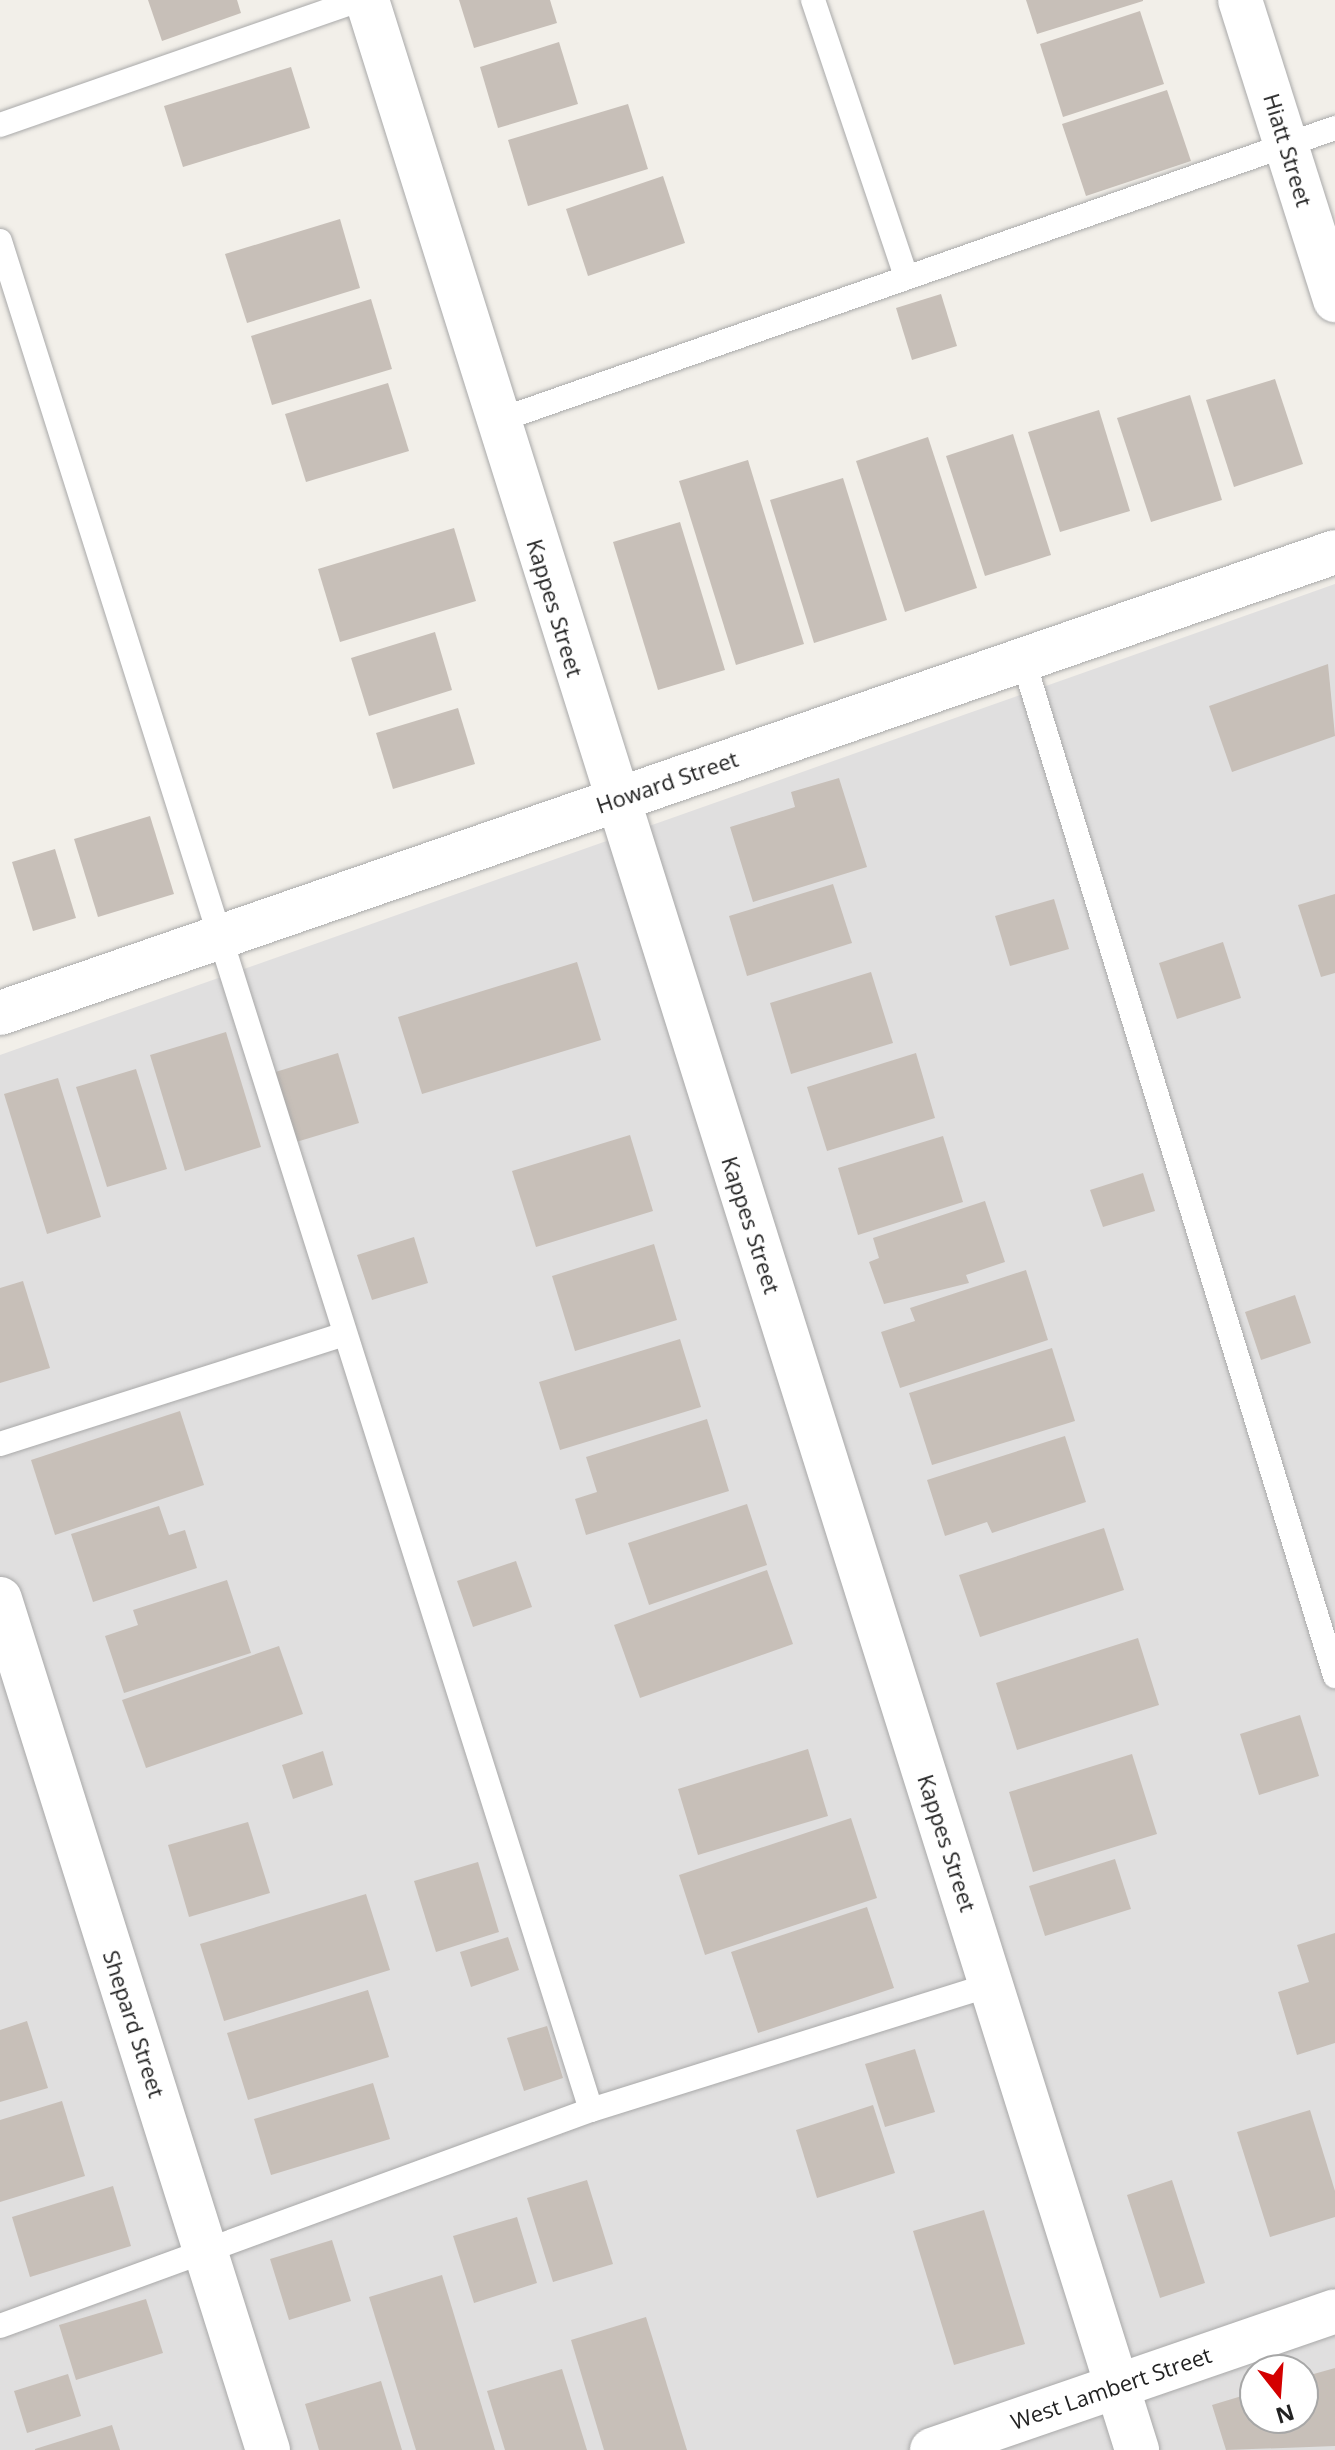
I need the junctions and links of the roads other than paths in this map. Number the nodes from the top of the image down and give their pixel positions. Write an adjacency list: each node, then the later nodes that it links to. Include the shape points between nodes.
1 (358, 0): 5 (lane)
2 (367, 0): 11 (street, Kappes Street)
3 (813, 0): 9 (lane)
4 (1240, 0): 7 (street, Hiatt Street)
5 (0, 125)
6 (1335, 128): 7 (lane)
7 (1286, 144): 9 (lane); 10 (street, Hiatt Street)
8 (0, 241): 15 (lane)
9 (906, 277): 11 (lane)
10 (1335, 300)
11 (497, 421): 14 (street, Kappes Street)
12 (1335, 552): 13 (street, Howard Street)
13 (1023, 659): 14 (street, Howard Street); 20 (lane)
14 (615, 800): 15 (street, Howard Street); 21 (street, Kappes Street)
15 (219, 937): 16 (street, Howard Street); 17 (lane)
16 (0, 1013)
17 (342, 1335): 18 (lane); 22 (lane)
18 (0, 1444)
19 (0, 1599): 23 (street, Shepard Street)
20 (1335, 1676)
21 (991, 1985): 22 (lane); 26 (street, Kappes Street)
22 (591, 2110): 23 (lane)
23 (207, 2252): 25 (lane); 27 (street, Shepard Street)
24 (1335, 2311): 26 (street, West Lambert Street)
25 (0, 2326)
26 (1117, 2386): 28 (street, West Lambert Street); 29 (street, Kappes Street)
27 (268, 2450)
28 (932, 2450)
29 (1137, 2450)

